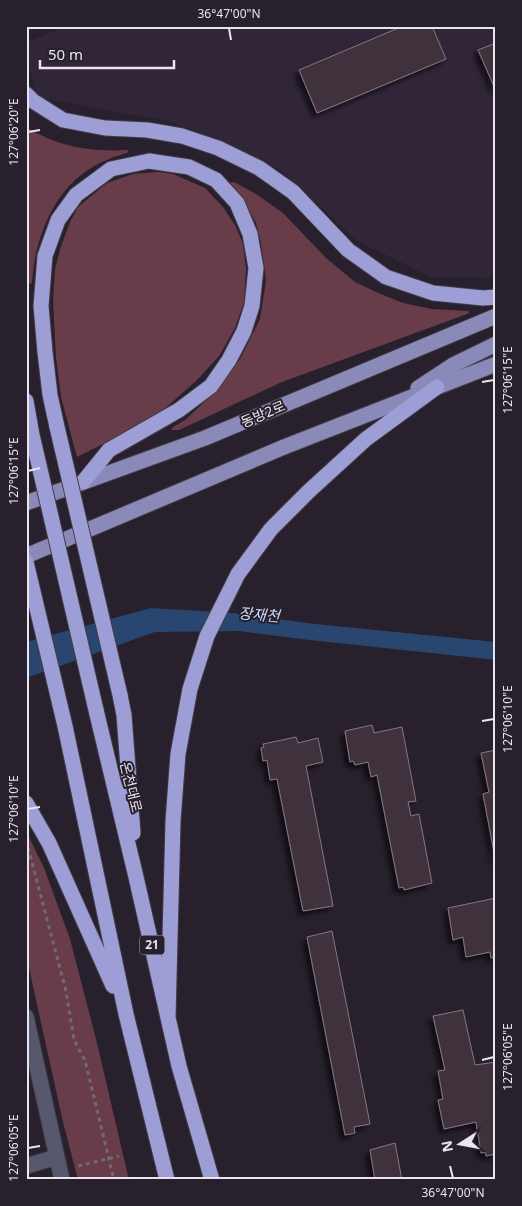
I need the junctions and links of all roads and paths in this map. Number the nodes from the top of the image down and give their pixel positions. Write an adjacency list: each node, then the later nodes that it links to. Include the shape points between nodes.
1 (26, 94): 2 (highway, via 63,120 105,128 173,134 218,148 259,168 293,192 348,250 386,277 433,293)
2 (496, 297)
3 (496, 316): 9 (main road, 동방2로, via 205,438)
4 (496, 344): 8 (main road, via 453,365)
5 (496, 364): 6 (main road)
6 (437, 387): 8 (main road); 18 (highway, via 366,439 271,529 238,574 207,636 190,689 178,754)
7 (26, 401): 15 (highway, 온천대로 / 21, bridge)
8 (394, 404): 11 (main road)
9 (83, 482): 10 (main road, 동방2로); 15 (highway, bridge, via 109,450 179,410 211,386 244,331 252,306 256,268 250,234 236,203 216,180 189,167 149,161 112,170 76,195 58,220 45,256 41,306 50,395 124,715)
10 (26, 503)
11 (33, 554)
12 (26, 562): 16 (highway, via 65,726)
13 (26, 803): 16 (highway, via 49,843)
14 (26, 840): 21 (path, via 66,991 74,1040 84,1060)
15 (136, 877): 18 (highway, 온천대로 / 21)
16 (126, 1014): 26 (highway)
17 (26, 1017): 20 (street)
18 (168, 1017): 27 (highway, 온천대로 / 21)
19 (120, 1156): 21 (path)
20 (57, 1157): 22 (street); 24 (street)
21 (109, 1158): 23 (path); 25 (path)
22 (26, 1166)
23 (78, 1166)
24 (62, 1180)
25 (114, 1180)
26 (166, 1180)
27 (212, 1180)

